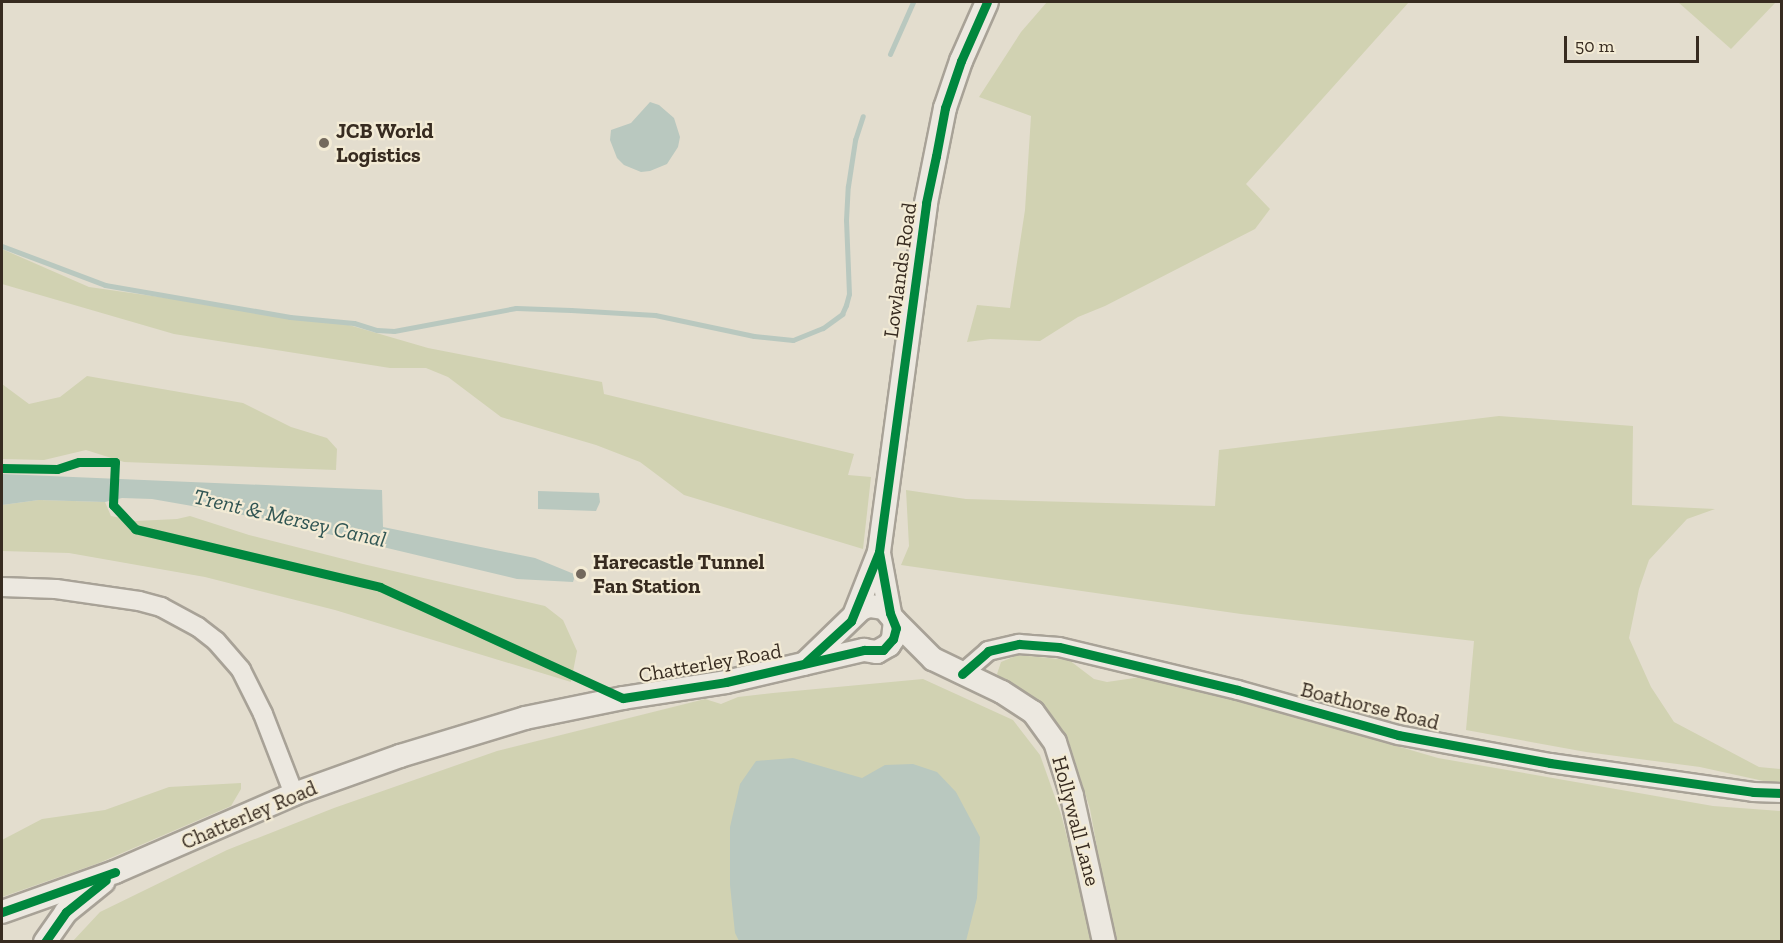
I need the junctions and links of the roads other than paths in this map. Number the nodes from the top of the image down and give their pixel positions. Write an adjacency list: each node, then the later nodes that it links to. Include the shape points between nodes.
1 (987, 2): 2 (street, Lowlands Road, via 945,108 926,203)
2 (879, 552): 4 (street, Lowlands Road); 5 (street, Lowlands Road)
3 (2, 587): 11 (street, via 56,589 140,602 198,627 241,670)
4 (853, 617): 5 (street, via 869,606 884,608); 6 (street, via 853,640); 8 (street, Chatterley Road)
5 (892, 617): 6 (street, via 893,639 889,645); 7 (street, Hollywall Lane)
6 (870, 651): 7 (street, Hollywall Lane); 8 (street, Chatterley Road)
7 (933, 659): 9 (street, Hollywall Lane)
8 (804, 664): 11 (street, Chatterley Road, via 516,720)
9 (962, 674): 10 (street, Boathorse Road, via 988,651 1019,644 1059,647 1238,690 1398,735 1550,763 1754,792); 15 (street, Hollywall Lane, via 1002,692 1033,712 1054,742 1072,796)
10 (1782, 792)
11 (294, 794): 12 (street, Chatterley Road)
12 (115, 872): 13 (street, Chatterley Road); 14 (street, Chatterley Road, via 66,912)
13 (2, 912)
14 (45, 942)
15 (1104, 942)

